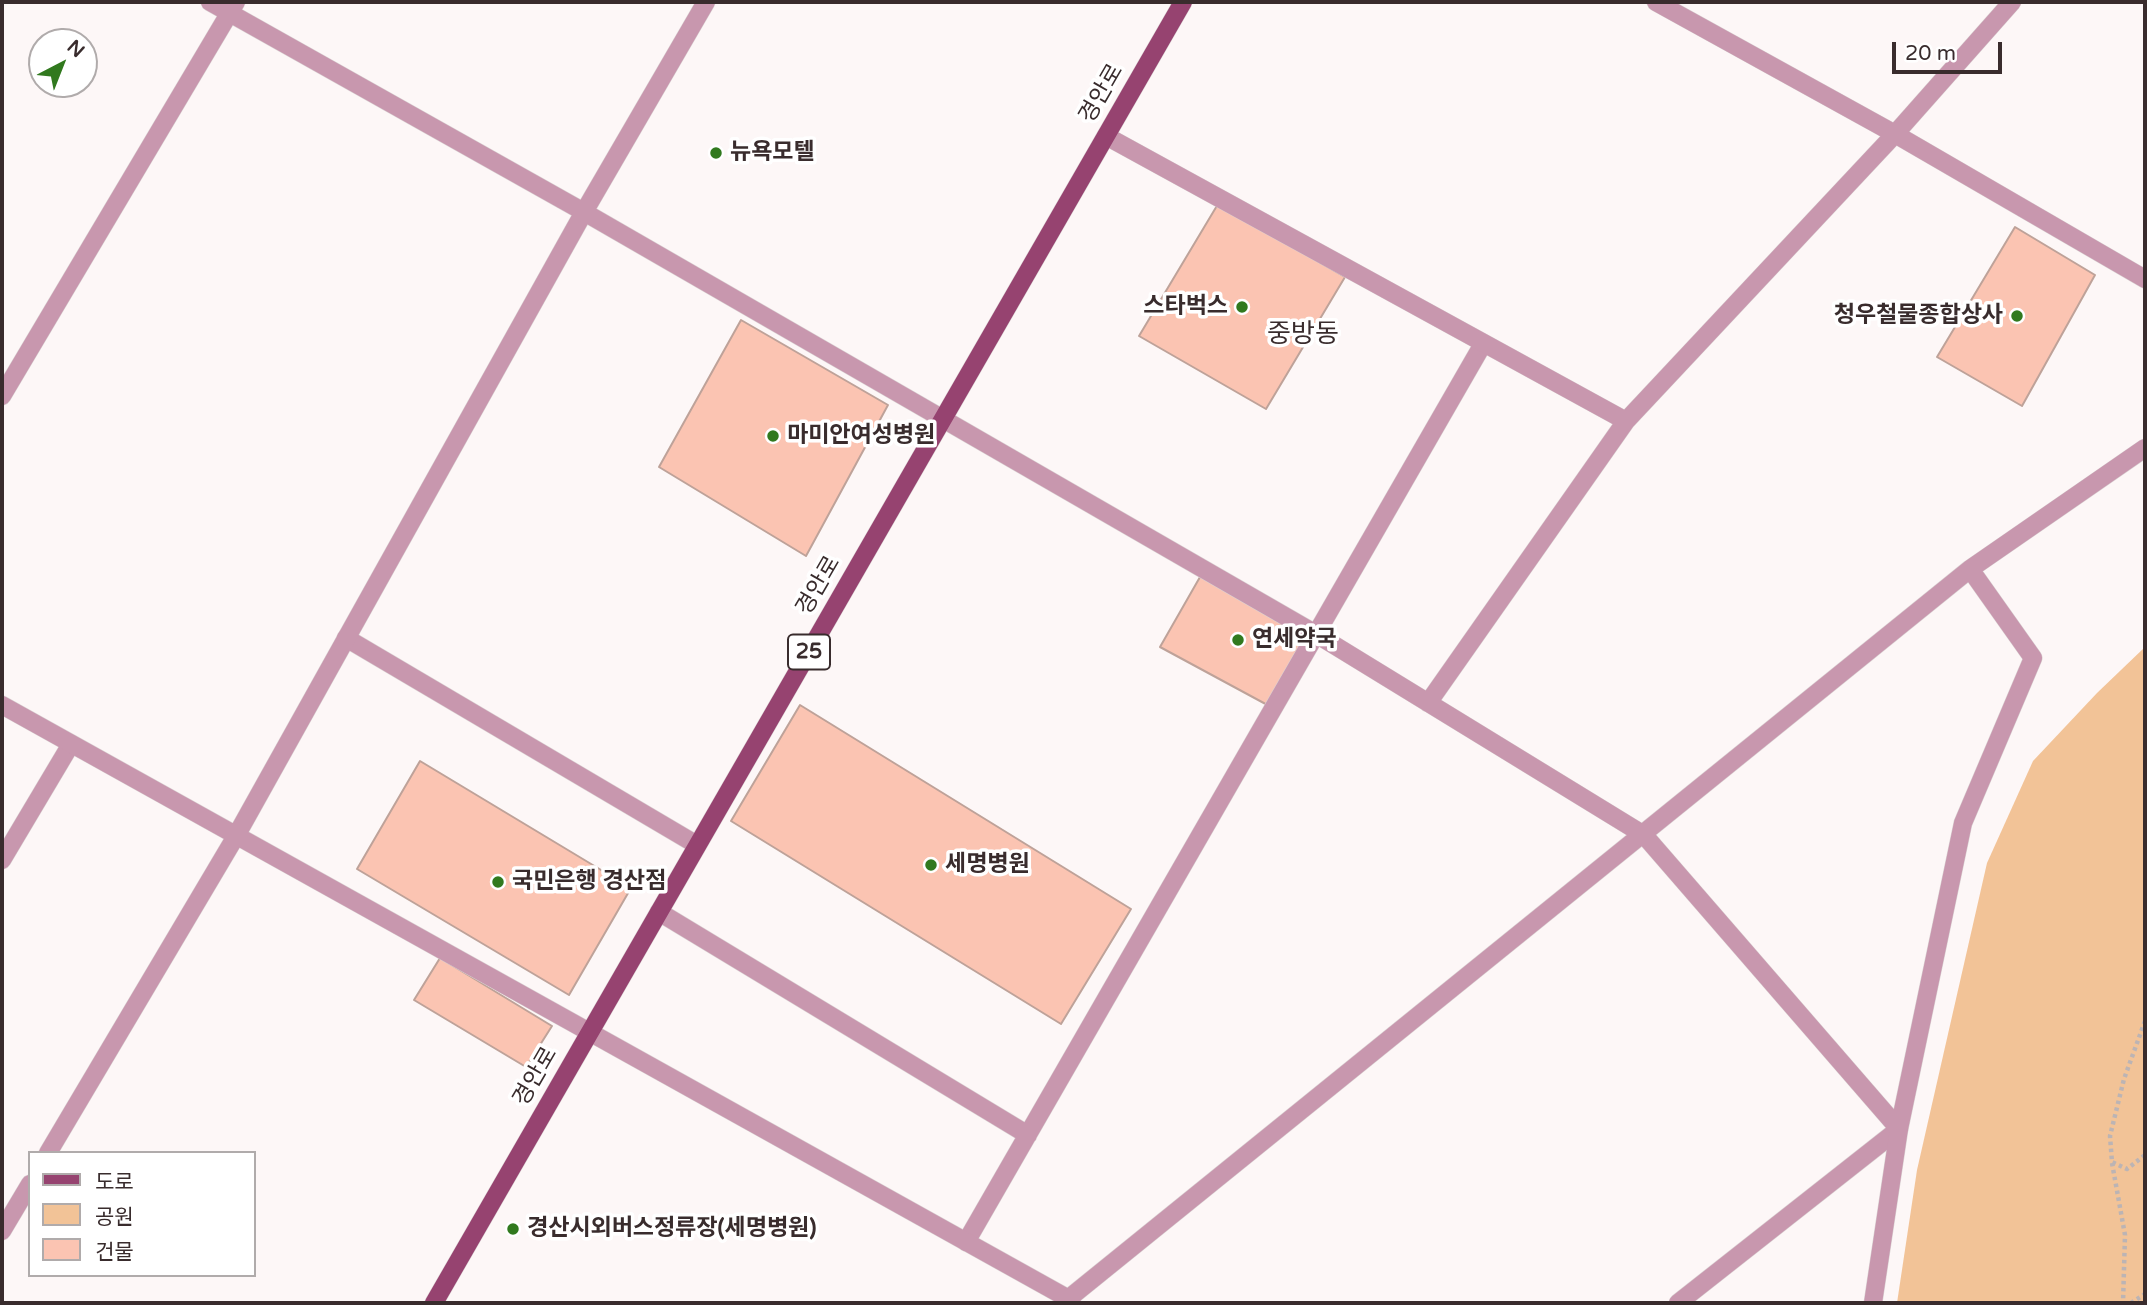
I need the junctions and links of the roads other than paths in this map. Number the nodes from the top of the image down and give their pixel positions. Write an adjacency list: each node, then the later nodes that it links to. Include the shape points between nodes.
1 (210, 2): 6 (street)
2 (706, 2): 9 (street)
3 (1183, 2): 8 (main road, 경안로 / 25)
4 (2012, 2): 7 (street)
5 (1666, 4): 7 (street)
6 (232, 7): 9 (street); 12 (street)
7 (1895, 134): 10 (street); 14 (street)
8 (1106, 136): 11 (street); 13 (main road, 경안로 / 25)
9 (584, 212): 13 (street); 18 (street)
10 (2145, 279)
11 (1482, 344): 14 (street); 17 (street)
12 (2, 396)
13 (942, 420): 17 (street); 24 (main road, 경안로 / 25)
14 (1626, 421): 19 (street)
15 (2145, 448): 16 (street)
16 (1970, 569): 22 (street); 28 (street, via 2032,658 1963,823)
17 (1316, 634): 19 (street); 29 (street)
18 (346, 638): 23 (street); 24 (street)
19 (1428, 703): 22 (street)
20 (2, 705): 21 (street)
21 (72, 744): 23 (street); 25 (street)
22 (1644, 835): 28 (street); 34 (street)
23 (236, 836): 27 (street); 30 (street)
24 (697, 845): 26 (main road, 경안로 / 25)
25 (2, 860)
26 (659, 912): 27 (main road, 경안로 / 25); 29 (street)
27 (589, 1033): 33 (street); 35 (main road, 경안로 / 25)
28 (1899, 1129): 36 (street); 37 (street)
29 (1028, 1135): 33 (street)
30 (49, 1151)
31 (28, 1187): 32 (street)
32 (2, 1231)
33 (966, 1242): 34 (street)
34 (1068, 1302)
35 (434, 1303)
36 (1678, 1303)
37 (1873, 1303)

